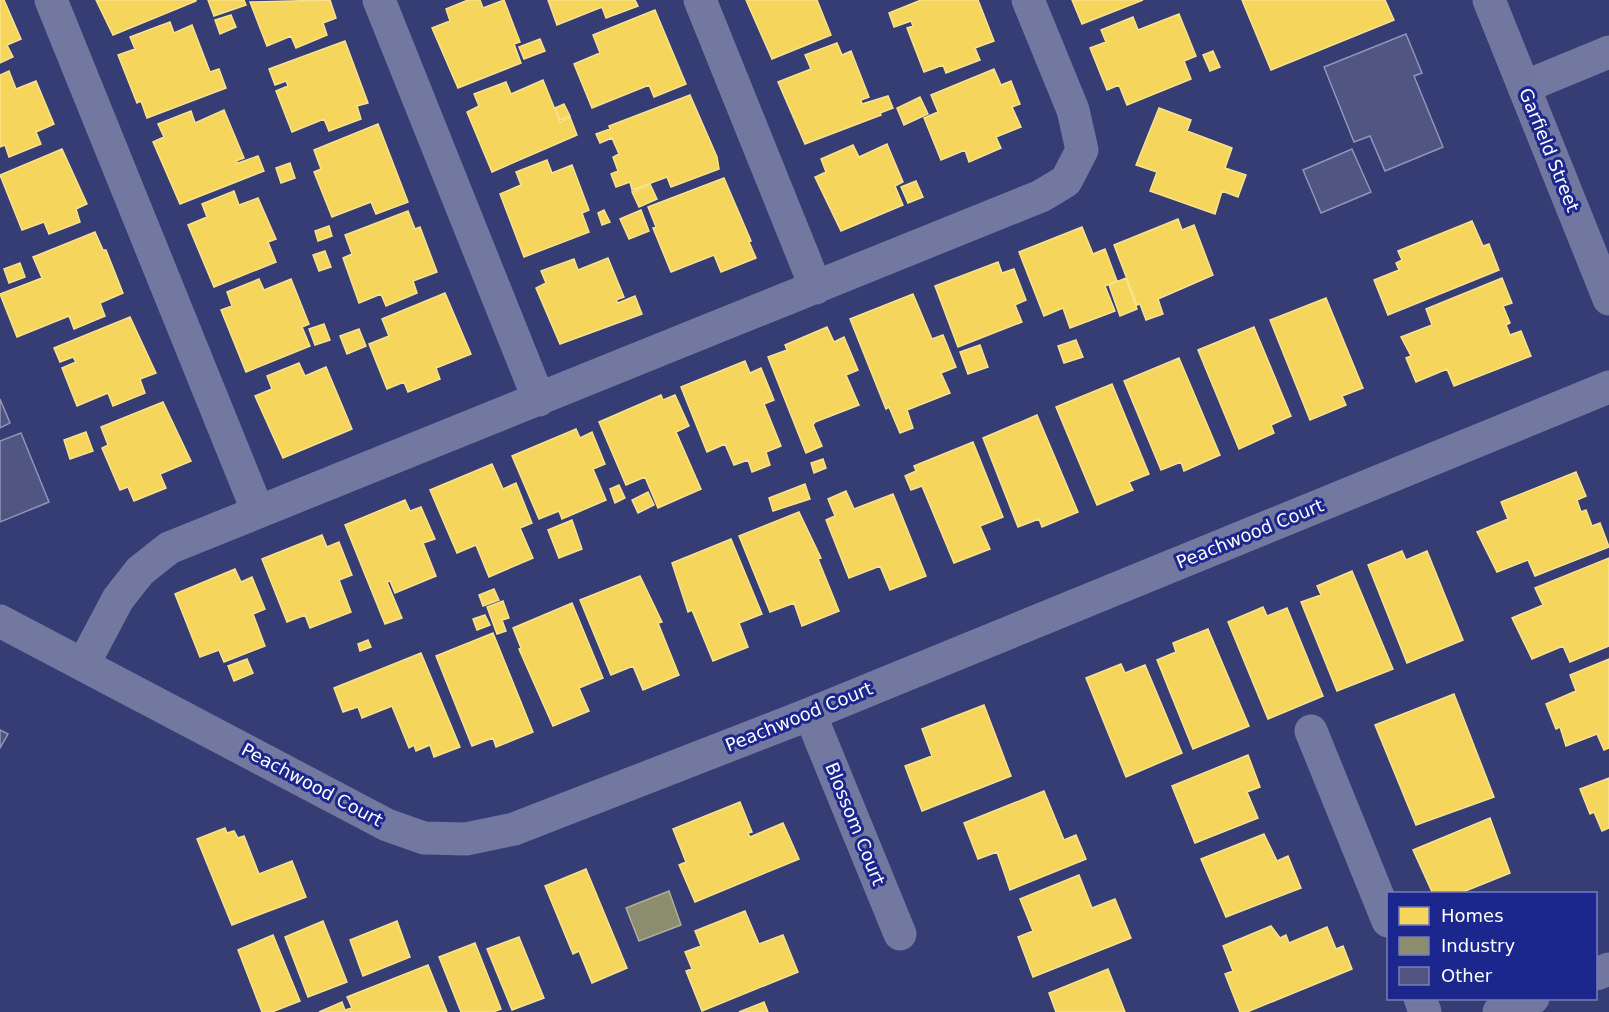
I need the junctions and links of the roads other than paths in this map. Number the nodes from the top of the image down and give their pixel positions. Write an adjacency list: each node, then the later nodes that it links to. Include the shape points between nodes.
1 (51, 0): 12 (street)
2 (379, 0): 11 (street)
3 (699, 0): 8 (street)
4 (1028, 0): 8 (street, via 1072,110 1082,150 1066,182 1041,196)
5 (1489, 0): 7 (main road, Garfield Street)
6 (1609, 52): 7 (street)
7 (1524, 87): 9 (main road, Garfield Street)
8 (816, 288): 11 (street)
9 (1609, 299)
10 (1609, 387): 15 (street, Peachwood Court)
11 (539, 400): 12 (street)
12 (258, 512): 14 (street, via 169,548 140,571 118,599)
13 (0, 621): 14 (street, Peachwood Court)
14 (83, 665): 15 (street, Peachwood Court, via 387,825 424,838 466,839 514,829)
15 (810, 714): 18 (street, Blossom Court)
16 (1311, 731): 17 (street)
17 (1387, 916)
18 (900, 934)
19 (1530, 1000): 20 (main road)
20 (1498, 1012)

